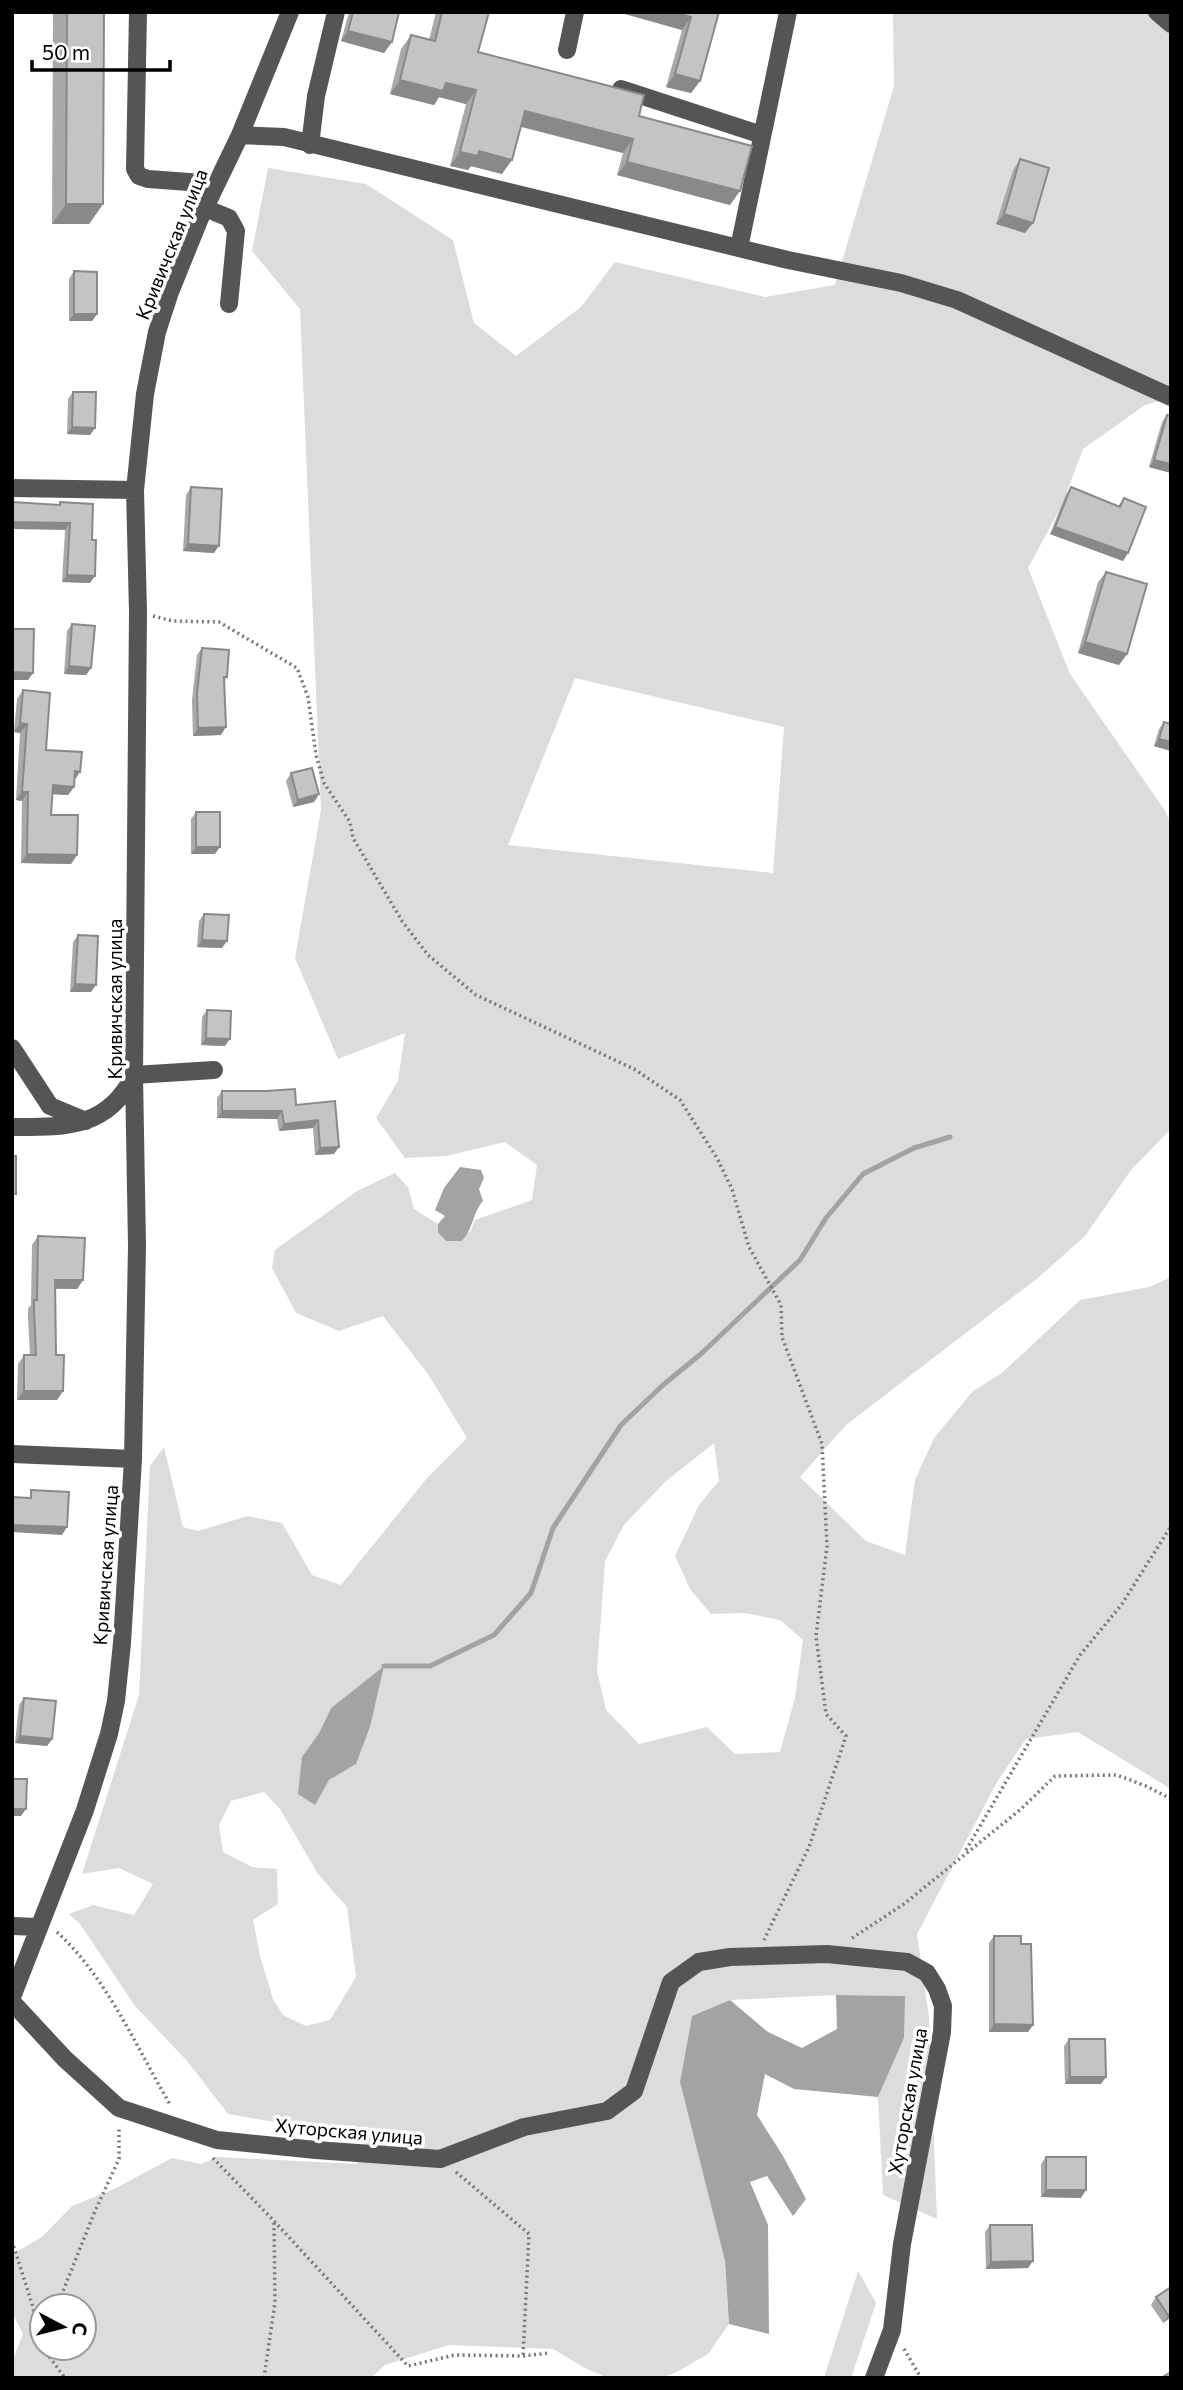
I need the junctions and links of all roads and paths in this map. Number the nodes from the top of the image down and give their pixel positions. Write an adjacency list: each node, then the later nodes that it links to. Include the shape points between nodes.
1 (138, 12): 13 (street, via 135,169 148,179)
2 (290, 12): 10 (street, Кривичская улица)
3 (336, 12): 12 (street, via 316,96)
4 (575, 12): 8 (street)
5 (788, 12): 11 (street)
6 (1157, 12): 7 (street)
7 (1171, 24)
8 (566, 50)
9 (621, 89): 11 (street)
10 (240, 135): 12 (street, via 284,137); 13 (street, Кривичская улица)
11 (762, 135): 15 (street)
12 (310, 145): 15 (street)
13 (216, 184): 14 (street, Кривичская улица)
14 (205, 208): 16 (street, via 229,218 236,231); 19 (street, Кривичская улица, via 157,332)
15 (739, 248): 17 (street, via 901,283 957,300)
16 (229, 303)
17 (1171, 397)
18 (12, 488): 19 (street)
19 (135, 490): 20 (street, Кривичская улица)
20 (138, 612): 23 (street, Кривичская улица); 34 (path, via 173,621 219,622 297,668 308,696 324,783 402,921 428,955 476,995 634,1069 680,1100 732,1189 749,1247 781,1306 782,1337 822,1444 827,1546 816,1636 826,1714 846,1736 809,1847 765,1935)
21 (12, 1048): 24 (street, via 50,1106)
22 (214, 1070): 23 (street)
23 (134, 1075): 24 (street, via 118,1100); 27 (street, Кривичская улица)
24 (86, 1121): 25 (street)
25 (12, 1127)
26 (12, 1454): 27 (street)
27 (133, 1459): 31 (street, Кривичская улица, via 116,1701 85,1810)
28 (1171, 1526): 30 (path, via 1122,1604 1080,1655)
29 (1171, 1799): 30 (path, via 1116,1775 1055,1776)
30 (965, 1852): 33 (path, via 904,1904)
31 (40, 1922): 32 (street); 35 (street, Кривичская улица); 37 (path, via 78,1951 119,2012)
32 (12, 1926)
33 (827, 1954): 34 (street, Хуторская улица); 44 (street, Хуторская улица, via 907,1962 927,1973 943,2006)
34 (760, 1955): 39 (street, Хуторская улица, via 699,1962 671,1982 634,2091 607,2111 524,2127)
35 (12, 1999): 36 (street, Хуторская улица, via 65,2059)
36 (119, 2108): 37 (street, Хуторская улица); 43 (path, via 119,2159)
37 (185, 2129): 39 (street, Хуторская улица, via 218,2140)
38 (212, 2157): 40 (path)
39 (440, 2159): 46 (path, via 529,2234)
40 (274, 2221): 46 (path, via 408,2366 455,2355); 49 (path, via 275,2302)
41 (12, 2241): 42 (path)
42 (28, 2292)
43 (63, 2292)
44 (892, 2330): 50 (street, Хуторская улица); 51 (path)
45 (550, 2353): 46 (path)
46 (523, 2356)
47 (54, 2362): 48 (path)
48 (65, 2378)
49 (264, 2378)
50 (874, 2378)
51 (921, 2378)

